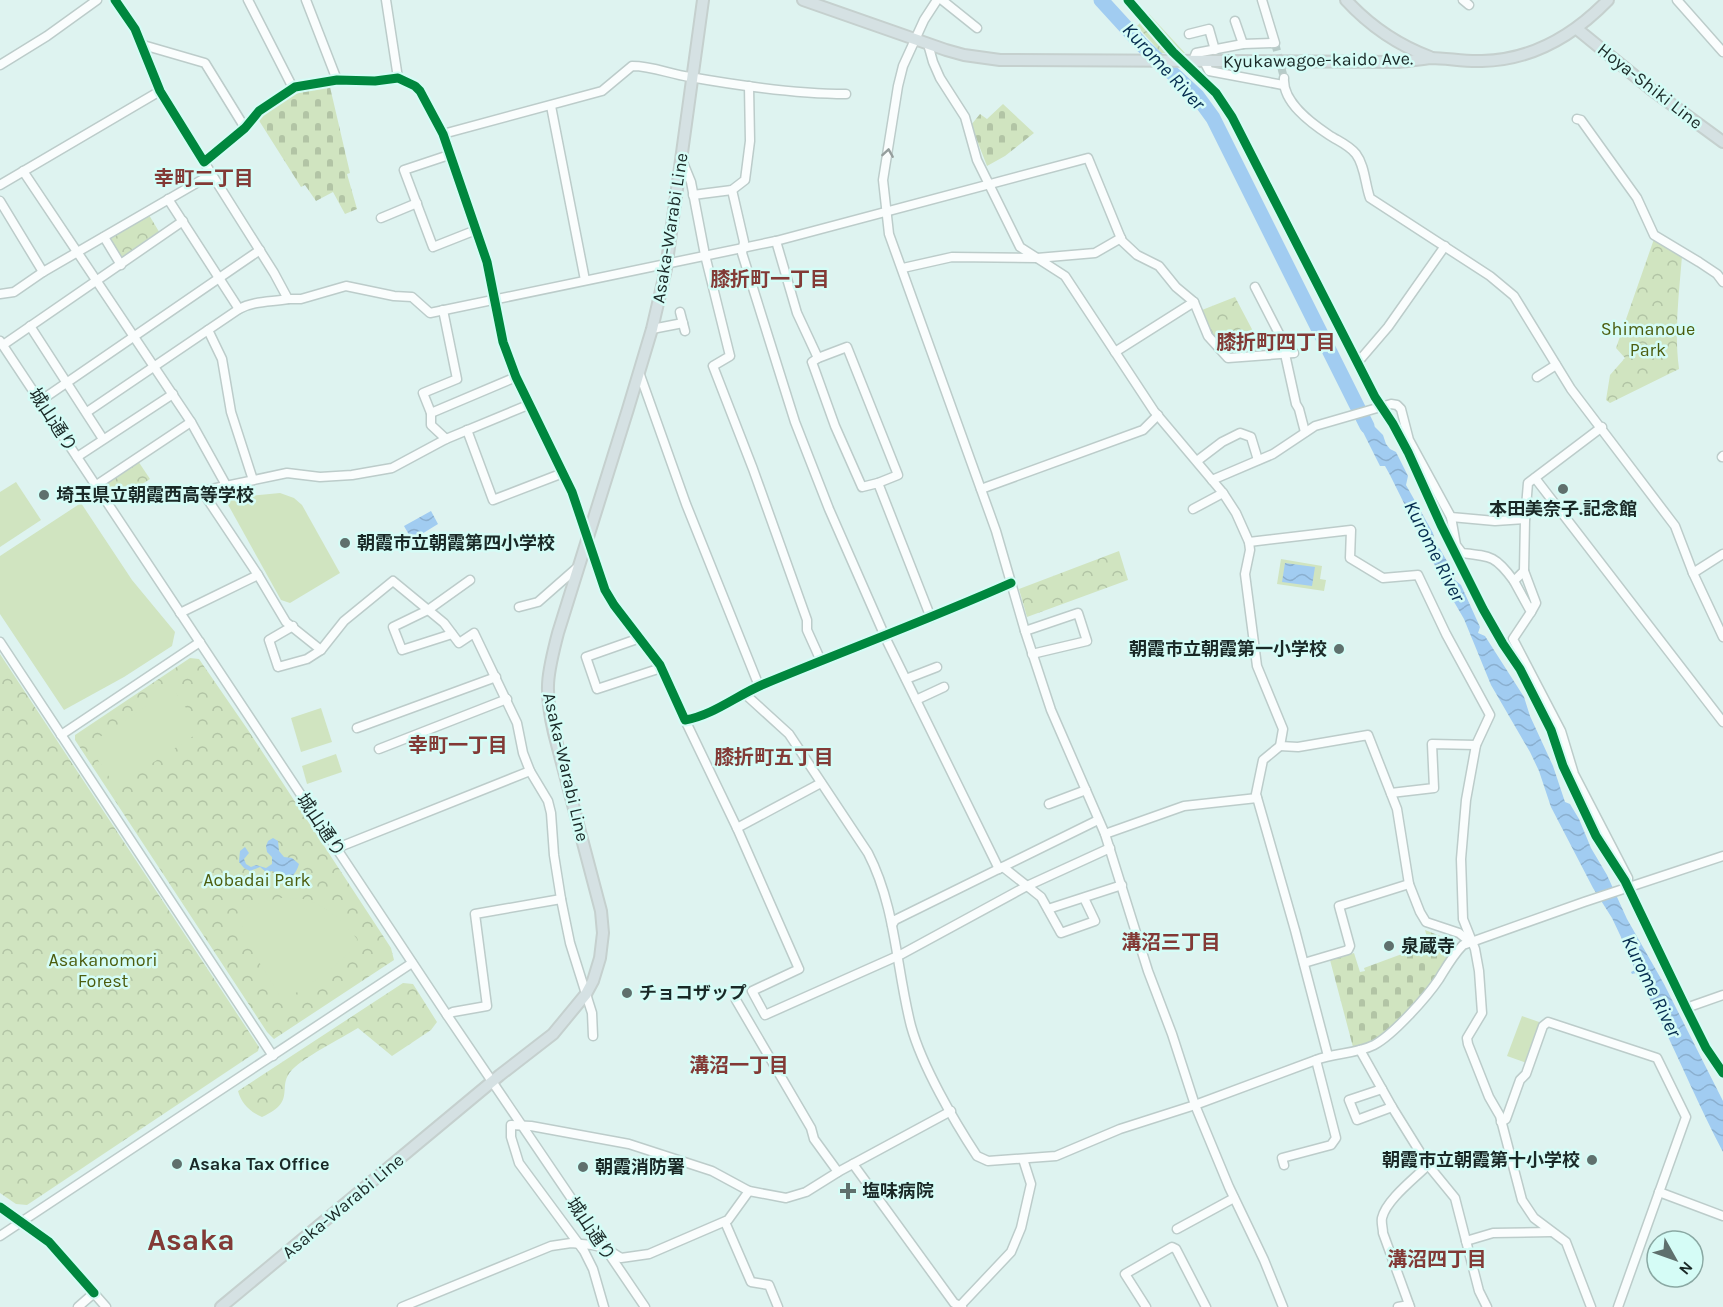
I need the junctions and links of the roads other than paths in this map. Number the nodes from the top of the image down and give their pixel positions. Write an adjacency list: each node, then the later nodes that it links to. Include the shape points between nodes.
1 (97, 0): 28 (street)
2 (115, 0): 22 (street)
3 (248, 0): 33 (street)
4 (306, 0): 31 (street)
5 (386, 0): 29 (street)
6 (703, 0): 30 (main road, Asaka-Warabi Line)
7 (803, 0): 18 (main road, Kyukawagoe-kaido Ave.)
8 (937, 0): 18 (street)
9 (942, 0): 15 (street)
10 (1262, 0): 21 (street, via 1275,43)
11 (1346, 0): 19 (main road, via 1361,16)
12 (1608, 0): 16 (main road, Kyukawagoe-kaido Ave.)
13 (1677, 0): 24 (street)
14 (1235, 21): 21 (street)
15 (977, 28)
16 (1577, 29): 25 (main road, Kyukawagoe-kaido Ave., via 1539,49 1506,58); 40 (main road, Hoya-Shiki Line)
17 (1189, 34): 23 (street, via 1209,29)
18 (916, 39): 20 (main road, Kyukawagoe-kaido Ave.); 53 (street, one-way to 18, via 883,180 898,86)
19 (1401, 43): 25 (main road); 27 (main road)
20 (928, 44): 26 (main road, Kyukawagoe-kaido Ave., via 1000,60); 47 (street, via 940,78 965,117 977,160)
21 (1243, 44): 23 (street)
22 (143, 45): 34 (street); 38 (street, via 205,63)
23 (1215, 50): 26 (street, via 1196,53)
24 (1723, 52)
25 (1433, 58): 27 (main road, Kyukawagoe-kaido Ave.)
26 (1198, 61): 27 (main road, Kyukawagoe-kaido Ave.); 60 (street, via 1209,71 1283,81 1295,108 1358,156 1370,198)
27 (1399, 63)
28 (0, 65)
29 (398, 78): 31 (street); 39 (street, via 420,91)
30 (693, 78): 32 (street); 36 (street, via 650,66 632,66 602,91); 42 (main road, Asaka-Warabi Line)
31 (338, 80): 33 (street)
32 (749, 86): 35 (street); 48 (street, via 750,141 745,180)
33 (293, 88): 38 (street, via 259,111)
34 (160, 91): 43 (street); 44 (street)
35 (846, 94)
36 (551, 106): 39 (street); 71 (street)
37 (1577, 119): 73 (street, via 1637,198 1654,236 1708,268)
38 (245, 128): 43 (street)
39 (443, 135): 41 (street)
40 (1723, 142)
41 (449, 155): 52 (street, via 404,170); 56 (street)
42 (682, 159): 49 (street); 66 (main road, Asaka-Warabi Line)
43 (204, 162): 45 (street)
44 (23, 171): 46 (street); 63 (street)
45 (212, 174): 50 (street); 62 (street)
46 (0, 184)
47 (990, 184): 53 (street); 58 (street, via 1088,158); 65 (street, via 1020,247)
48 (732, 190): 49 (street); 61 (street)
49 (693, 195): 64 (street)
50 (168, 199): 55 (street); 57 (street)
51 (0, 201): 69 (street)
52 (417, 203): 54 (street); 56 (street, via 433,247)
53 (886, 211): 59 (street); 68 (street, via 889,234)
54 (381, 218)
55 (183, 221): 67 (street); 70 (street)
56 (476, 230): 77 (street)
57 (104, 237): 63 (street); 67 (street)
58 (1121, 238): 65 (street, via 1095,253); 78 (street, via 1137,255 1159,266)
59 (776, 240): 61 (street); 89 (street, via 797,314)
60 (1445, 246): 90 (street); 91 (street, via 1514,296)
61 (742, 247): 64 (street); 142 (street, via 804,448)
62 (260, 250): 70 (street); 76 (street)
63 (78, 252): 69 (street); 72 (street)
64 (705, 255): 66 (street); 149 (street, via 730,356 712,366)
65 (1037, 258): 68 (street, via 952,257); 87 (street, via 1065,276)
66 (668, 263): 71 (street); 83 (main road, Asaka-Warabi Line)
67 (121, 265): 72 (street)
68 (903, 268): 119 (street)
69 (43, 272): 75 (street, via 14,292)
70 (219, 278): 79 (street); 85 (street)
71 (585, 280): 77 (street)
72 (98, 282): 82 (street); 85 (street)
73 (1723, 282)
74 (1255, 287): 88 (street)
75 (0, 294)
76 (288, 299): 79 (street, via 251,303); 80 (street, via 346,286 412,297 430,313)
77 (496, 299): 80 (street); 94 (street, via 503,342)
78 (1194, 302): 87 (street); 88 (street, via 1208,336 1228,358)
79 (239, 309): 84 (street)
80 (443, 310): 101 (street, via 457,379 423,393)
81 (680, 312): 83 (street, via 684,327)
82 (30, 326): 86 (street); 96 (street)
83 (652, 328): 93 (main road, Asaka-Warabi Line)
84 (208, 330): 92 (street); 114 (street, via 222,359 231,412)
85 (134, 337): 92 (street); 96 (street)
86 (2, 343): 98 (street, 城山通り)
87 (1115, 352): 102 (street)
88 (1289, 353): 106 (street, via 1296,404)
89 (818, 358): 116 (street, via 812,362 862,487); 116 (street, via 847,347 898,475)
90 (1358, 362)
91 (1556, 365): 95 (street); 104 (street)
92 (154, 366): 97 (street); 100 (street)
93 (639, 371): 124 (main road, Asaka-Warabi Line); 154 (street, via 686,504)
94 (516, 377): 99 (street); 101 (street)
95 (1536, 378)
96 (68, 383): 98 (street); 100 (street)
97 (173, 394): 103 (street); 107 (street)
98 (40, 400): 109 (street, 城山通り)
99 (528, 405): 105 (street); 112 (street)
100 (87, 412): 107 (street)
101 (431, 413): 108 (street, via 431,425)
102 (1158, 415): 111 (street); 119 (street, via 1143,430)
103 (191, 422): 117 (street); 118 (street)
104 (1602, 427): 113 (street); 129 (street, via 1675,526)
105 (467, 430): 108 (street); 112 (street, via 493,500)
106 (1305, 432): 110 (street, via 1286,447); 122 (street, via 1379,407 1397,405 1409,440)
107 (103, 439): 109 (street)
108 (446, 439): 114 (street, via 392,468 320,477 287,473)
109 (77, 457): 118 (street, 城山通り)
110 (1258, 460): 111 (street, via 1251,437 1240,433); 115 (street)
111 (1197, 461): 115 (street)
112 (562, 473): 124 (street)
113 (1534, 478): 123 (street, via 1528,483); 160 (street)
114 (253, 480): 117 (street)
115 (1212, 480): 120 (street)
116 (878, 483): 138 (street)
117 (226, 485): 130 (street, via 202,491)
118 (95, 486): 137 (street, 城山通り)
119 (981, 489): 133 (street)
120 (1223, 493): 121 (street); 125 (street)
121 (1193, 509)
122 (1450, 517): 123 (street); 132 (street, via 1456,545 1462,553 1488,555)
123 (1525, 519): 128 (street)
124 (588, 540): 127 (main road, Asaka-Warabi Line); 144 (street, via 605,590)
125 (1249, 542): 163 (street, via 1351,530 1350,558 1383,578 1418,574 1490,715); 164 (street, via 1245,574 1257,666 1282,729)
126 (1723, 554): 129 (street)
127 (579, 566): 134 (street, via 538,602); 191 (main road, Asaka-Warabi Line, via 550,664 547,691 554,733 601,911 600,958)
128 (1524, 572): 132 (street); 136 (street, via 1536,603)
129 (1693, 573): 143 (street)
130 (258, 575): 137 (street); 139 (street, via 286,622)
131 (470, 580): 135 (street)
132 (1514, 581): 136 (street)
133 (1011, 583): 138 (street); 140 (street)
134 (519, 607)
135 (428, 610): 141 (street); 141 (street, via 393,627 402,650); 147 (street, via 393,582 344,621)
136 (1531, 612): 182 (street, via 1513,639 1561,731 1574,774 1628,878)
137 (180, 613): 146 (street, 城山通り)
138 (931, 618): 142 (street)
139 (293, 626): 147 (street); 147 (street, via 269,640 278,667 307,659)
140 (1025, 631): 148 (street); 148 (street, via 1078,613 1087,641)
141 (452, 634): 152 (street, via 459,643 474,633)
142 (884, 635): 149 (street); 153 (street)
143 (1723, 637)
144 (640, 638): 151 (street); 151 (street, via 586,657 597,689)
145 (0, 642): 162 (street)
146 (200, 642): 162 (street); 175 (street, 城山通り)
147 (321, 650)
148 (1032, 654): 168 (street, via 1051,710)
149 (821, 661): 154 (street)
150 (937, 667): 153 (street)
151 (661, 668): 159 (street)
152 (496, 677): 157 (street); 161 (street)
153 (906, 679): 158 (street)
154 (759, 686): 156 (street)
155 (944, 687): 158 (street)
156 (745, 694): 159 (street, via 701,717); 167 (street, via 789,734)
157 (507, 699): 165 (street); 166 (street)
158 (916, 700): 178 (street)
159 (685, 720): 173 (street)
160 (1723, 722)
161 (357, 728)
162 (62, 735): 198 (street)
163 (1476, 745): 169 (street, via 1432,744 1434,788); 187 (street, via 1461,859 1463,919)
164 (1280, 746): 169 (street, via 1298,747 1368,735); 170 (street, via 1263,760)
165 (379, 748)
166 (530, 771): 175 (street); 184 (street, via 551,813)
167 (822, 783): 173 (street); 186 (street, via 875,868)
168 (1086, 789): 171 (street); 172 (street)
169 (1391, 793): 179 (street)
170 (1257, 798): 174 (street, via 1184,806); 190 (street)
171 (1049, 804)
172 (1098, 820): 174 (street); 178 (street)
173 (737, 828): 188 (street, via 799,969 752,992 765,1015)
174 (1105, 834): 176 (street)
175 (337, 848): 189 (street, 城山通り)
176 (1110, 848): 180 (street); 181 (street)
177 (1723, 856): 182 (street)
178 (1001, 868): 181 (street); 186 (street)
179 (1409, 884): 187 (street, via 1426,922 1459,933); 190 (street, via 1339,906 1348,950)
180 (1122, 885): 183 (street); 203 (street)
181 (1027, 886): 185 (street); 188 (street)
182 (1628, 888): 187 (street)
183 (1084, 898): 185 (street); 185 (street, via 1095,921 1061,933)
184 (561, 899): 191 (street); 195 (street, via 476,914 487,1006)
185 (1048, 909)
186 (892, 925): 188 (street)
187 (1471, 942): 197 (street, via 1454,954 1427,995 1399,1024); 206 (street, via 1479,971 1482,1013 1467,1038 1468,1044)
188 (897, 956): 205 (street, via 915,1038)
189 (412, 963): 195 (street, 城山通り); 198 (street)
190 (1304, 963): 199 (street)
191 (586, 994): 196 (street, via 592,1014); 201 (main road, Asaka-Warabi Line, via 553,1034)
192 (1723, 995): 194 (street)
193 (736, 1000): 212 (street, via 812,1128 814,1138)
194 (1686, 1008)
195 (447, 1015): 201 (street, 城山通り)
196 (592, 1036)
197 (1360, 1050): 199 (street); 202 (street)
198 (273, 1056): 218 (street)
199 (1328, 1056): 200 (street)
200 (1316, 1060): 203 (street); 210 (street, via 1336,1138 1331,1145 1282,1158)
201 (492, 1082): 207 (street, 城山通り); 231 (main road, Asaka-Warabi Line)
202 (1382, 1089): 204 (street); 204 (street, via 1349,1100 1357,1120)
203 (1195, 1105): 208 (street, via 1120,1129 1056,1156); 215 (street)
204 (1392, 1107): 211 (street)
205 (951, 1111): 208 (street, via 980,1159); 209 (street)
206 (1502, 1122): 214 (street, via 1548,1022 1657,1058 1686,1117); 221 (street, via 1522,1200 1534,1218)
207 (520, 1125): 213 (street, via 629,1144 712,1172); 224 (street, via 511,1125 519,1163); 225 (street, 城山通り)
208 (1023, 1159): 227 (street, via 1032,1184 1011,1252)
209 (853, 1164): 212 (street); 227 (street, via 954,1303)
210 (1284, 1165)
211 (1428, 1165): 223 (street, via 1455,1198); 228 (street, via 1398,1195 1382,1220)
212 (838, 1172): 213 (street, via 806,1192 786,1198)
213 (749, 1191): 219 (street)
214 (1659, 1192): 217 (street); 242 (street)
215 (1234, 1198): 220 (street); 238 (street)
216 (0, 1207): 218 (street)
217 (1723, 1216)
218 (22, 1222): 222 (street); 226 (street, via 58,1251)
219 (725, 1222): 225 (street, via 642,1256 621,1258); 235 (street, via 751,1282 769,1285)
220 (1177, 1229)
221 (1552, 1232): 223 (street, via 1493,1233); 241 (street, via 1566,1242)
222 (0, 1236)
223 (1466, 1241): 240 (street, via 1479,1292)
224 (578, 1244): 225 (street); 232 (street, via 551,1246); 233 (street, via 593,1269)
225 (605, 1248): 234 (street, 城山通り)
226 (94, 1293): 229 (street); 230 (street)
227 (961, 1306)
228 (1409, 1306): 239 (street)
229 (78, 1307)
230 (106, 1307)
231 (221, 1307)
232 (402, 1307)
233 (604, 1307)
234 (645, 1307)
235 (778, 1307)
236 (1146, 1307): 237 (street, via 1125,1274 1172,1247)
237 (1206, 1307)
238 (1283, 1307)
239 (1398, 1307)
240 (1487, 1307)
241 (1592, 1307)
242 (1618, 1307)

